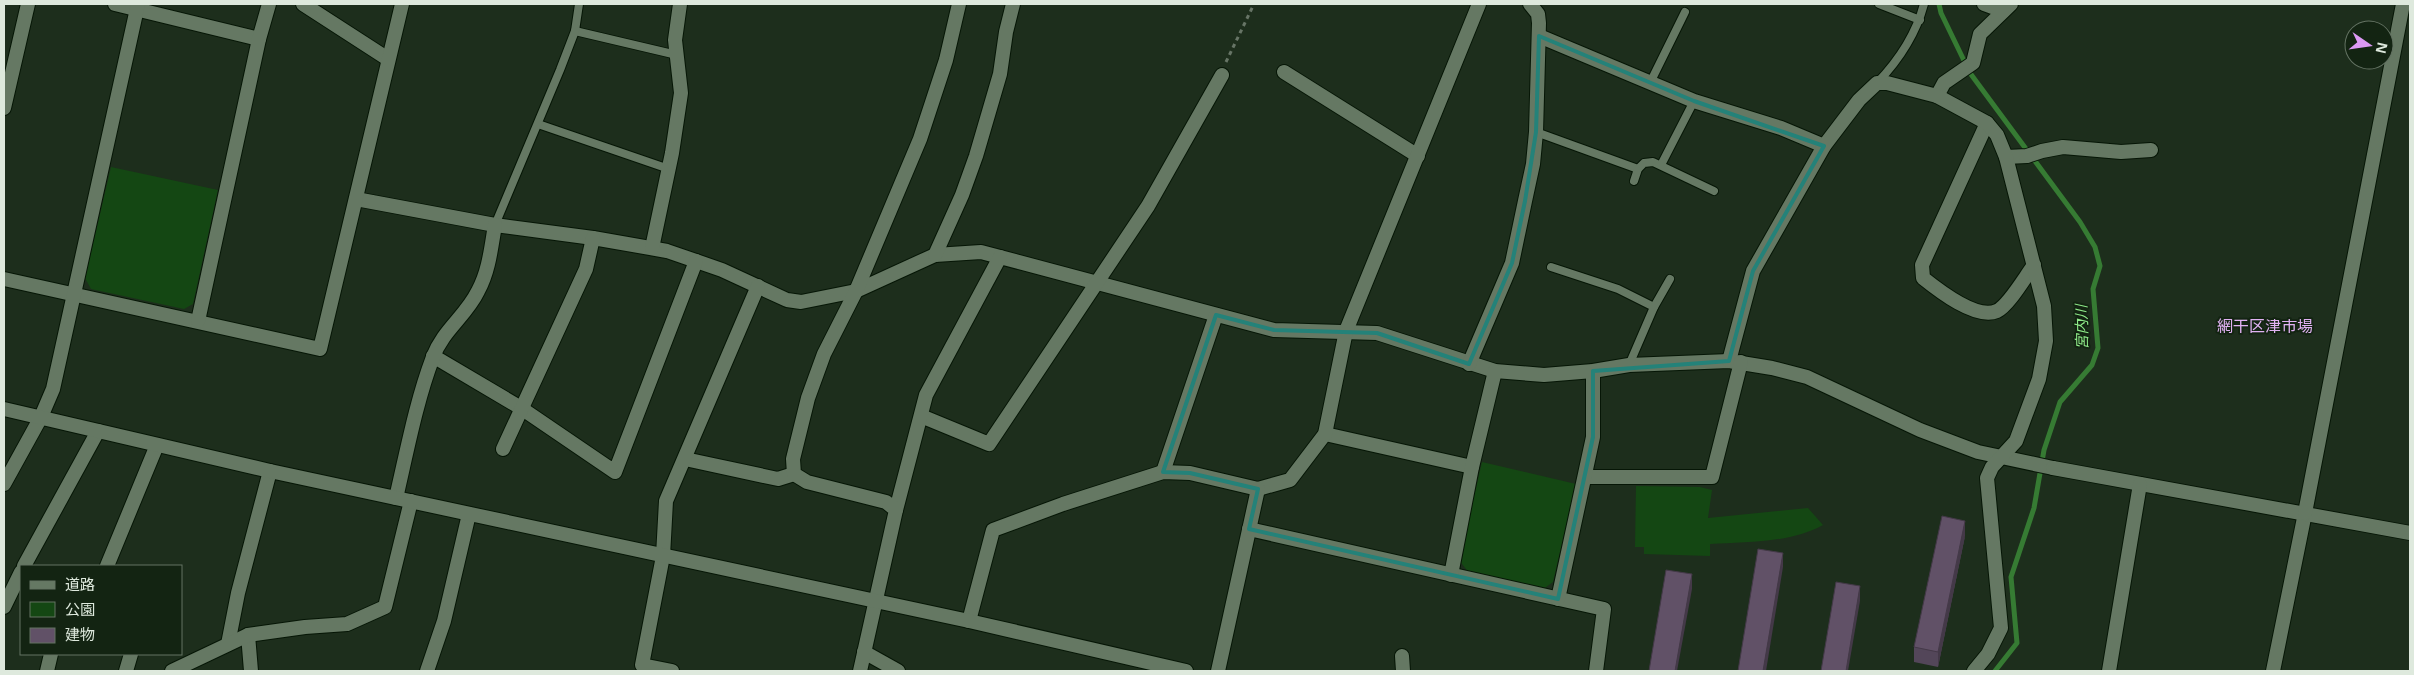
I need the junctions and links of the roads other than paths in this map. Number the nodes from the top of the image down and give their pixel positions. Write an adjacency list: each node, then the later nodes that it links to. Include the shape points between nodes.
1 (28, 4): 31 (street)
2 (115, 4): 16 (street)
3 (269, 4): 22 (street)
4 (303, 4): 24 (street)
5 (402, 4): 24 (street)
6 (579, 4): 20 (lane)
7 (680, 4): 23 (street, via 675,40)
8 (959, 4): 57 (street, via 946,60 920,139)
9 (1013, 4): 48 (street, via 1000,74 976,156)
10 (1479, 4): 37 (street)
11 (1530, 4): 21 (street, via 1538,14)
12 (1879, 4): 19 (lane)
13 (1924, 4): 19 (lane)
14 (1984, 4): 17 (street)
15 (2403, 4): 90 (street)
16 (137, 6): 22 (street); 58 (street)
17 (2007, 7): 29 (street, via 1980,34 1972,63 1944,83)
18 (1686, 12): 27 (lane)
19 (1920, 20): 28 (lane, via 1890,70)
20 (575, 31): 23 (lane); 33 (lane)
21 (1538, 36): 27 (street); 34 (street)
22 (259, 39): 61 (street)
23 (677, 55): 40 (street, via 681,93)
24 (388, 59): 44 (street)
25 (1284, 72): 37 (street)
26 (1222, 74): 55 (street, via 1148,206)
27 (1650, 83): 30 (street)
28 (1877, 83): 29 (street); 35 (street)
29 (1937, 96): 32 (street)
30 (1694, 101): 35 (street, via 1781,128); 39 (lane)
31 (4, 108)
32 (1987, 123): 38 (street, via 1997,135); 51 (street, via 1922,265 1924,278 1962,306 1995,312 2004,306)
33 (538, 124): 40 (lane); 45 (lane)
34 (1536, 132): 41 (lane); 65 (street, via 1533,164 1512,263)
35 (1824, 146): 64 (street, via 1753,271)
36 (2151, 150): 38 (street, via 2121,152 2063,147 2027,156)
37 (1418, 156): 62 (street)
38 (2006, 157): 51 (street)
39 (1661, 165): 41 (lane, via 1644,163); 43 (lane)
40 (669, 168): 47 (street)
41 (1638, 169): 42 (lane)
42 (1634, 181)
43 (1714, 192)
44 (356, 199): 45 (street); 61 (street, via 320,349)
45 (494, 225): 46 (street); 63 (street, via 488,268 478,292 446,331)
46 (592, 238): 47 (street); 69 (street, via 586,269)
47 (652, 248): 50 (street)
48 (935, 255): 49 (street, via 981,252); 57 (street)
49 (1000, 258): 55 (street); 71 (street, via 926,395)
50 (696, 261): 56 (street); 69 (street, via 615,472)
51 (2034, 265): 77 (street, via 2044,306 2046,341 2039,379 2016,441)
52 (1551, 267): 59 (lane, via 1618,289)
53 (4, 279): 58 (street)
54 (1670, 280): 59 (lane)
55 (1095, 282): 60 (street); 71 (street, via 989,444)
56 (758, 286): 57 (street, via 787,300 801,302); 78 (street)
57 (856, 290): 82 (street, via 824,354 808,398 793,459)
58 (74, 294): 61 (street); 72 (street, via 53,390)
59 (1654, 307): 66 (lane)
60 (1216, 314): 62 (street, via 1274,330); 81 (street)
61 (198, 321)
62 (1346, 331): 65 (street, via 1377,333); 74 (street)
63 (433, 356): 69 (street); 87 (street)
64 (1735, 361): 66 (street); 77 (street, via 1807,377 1920,430 1978,452); 83 (street, via 1712,477)
65 (1469, 364): 67 (street)
66 (1629, 365): 68 (street)
67 (1495, 371): 68 (street, via 1544,374); 79 (street)
68 (1593, 371): 83 (street, via 1593,437)
69 (521, 408): 76 (street)
70 (4, 409): 72 (street)
71 (920, 416): 89 (street)
72 (41, 417): 73 (street); 84 (street)
73 (98, 431): 75 (street); 95 (street)
74 (1324, 434): 79 (street); 86 (street, via 1290,480)
75 (157, 445): 80 (street); 96 (street)
76 (503, 449)
77 (2002, 457): 85 (street); 122 (street, via 1987,478 2001,628 1988,654)
78 (685, 459): 82 (street, via 778,480); 94 (street, via 666,502)
79 (1472, 467): 98 (street)
80 (270, 470): 87 (street); 105 (street)
81 (1162, 472): 86 (street, via 1190,473); 103 (street, via 993,530)
82 (794, 474): 89 (street, via 807,482 886,502)
83 (1585, 477): 99 (street)
84 (4, 484)
85 (2140, 484): 90 (street); 123 (street)
86 (1258, 489): 92 (street)
87 (396, 498): 88 (street)
88 (410, 501): 91 (street); 104 (street, via 385,607 347,624)
89 (896, 510): 102 (street)
90 (2305, 513): 93 (street); 124 (street)
91 (469, 514): 94 (street); 114 (street, via 444,621)
92 (1249, 529): 98 (street); 119 (street)
93 (2410, 533)
94 (663, 556): 102 (street); 115 (street, via 642,665)
95 (25, 565)
96 (107, 565)
97 (20, 574): 100 (street)
98 (1451, 575): 99 (street)
99 (1558, 599): 121 (street, via 1604,609)
100 (5, 601): 101 (street)
101 (20, 602)
102 (875, 602): 103 (street); 106 (street)
103 (969, 621): 118 (street)
104 (248, 635): 105 (street); 113 (street)
105 (228, 644): 112 (street)
106 (864, 652): 116 (street); 117 (street)
107 (51, 655): 110 (street)
108 (131, 655): 111 (street)
109 (1402, 656): 120 (street)
110 (47, 671)
111 (126, 671)
112 (172, 671)
113 (251, 671)
114 (427, 671)
115 (672, 671)
116 (860, 671)
117 (898, 671)
118 (1186, 671)
119 (1218, 671)
120 (1403, 671)
121 (1596, 671)
122 (1974, 671)
123 (2109, 671)
124 (2273, 671)

